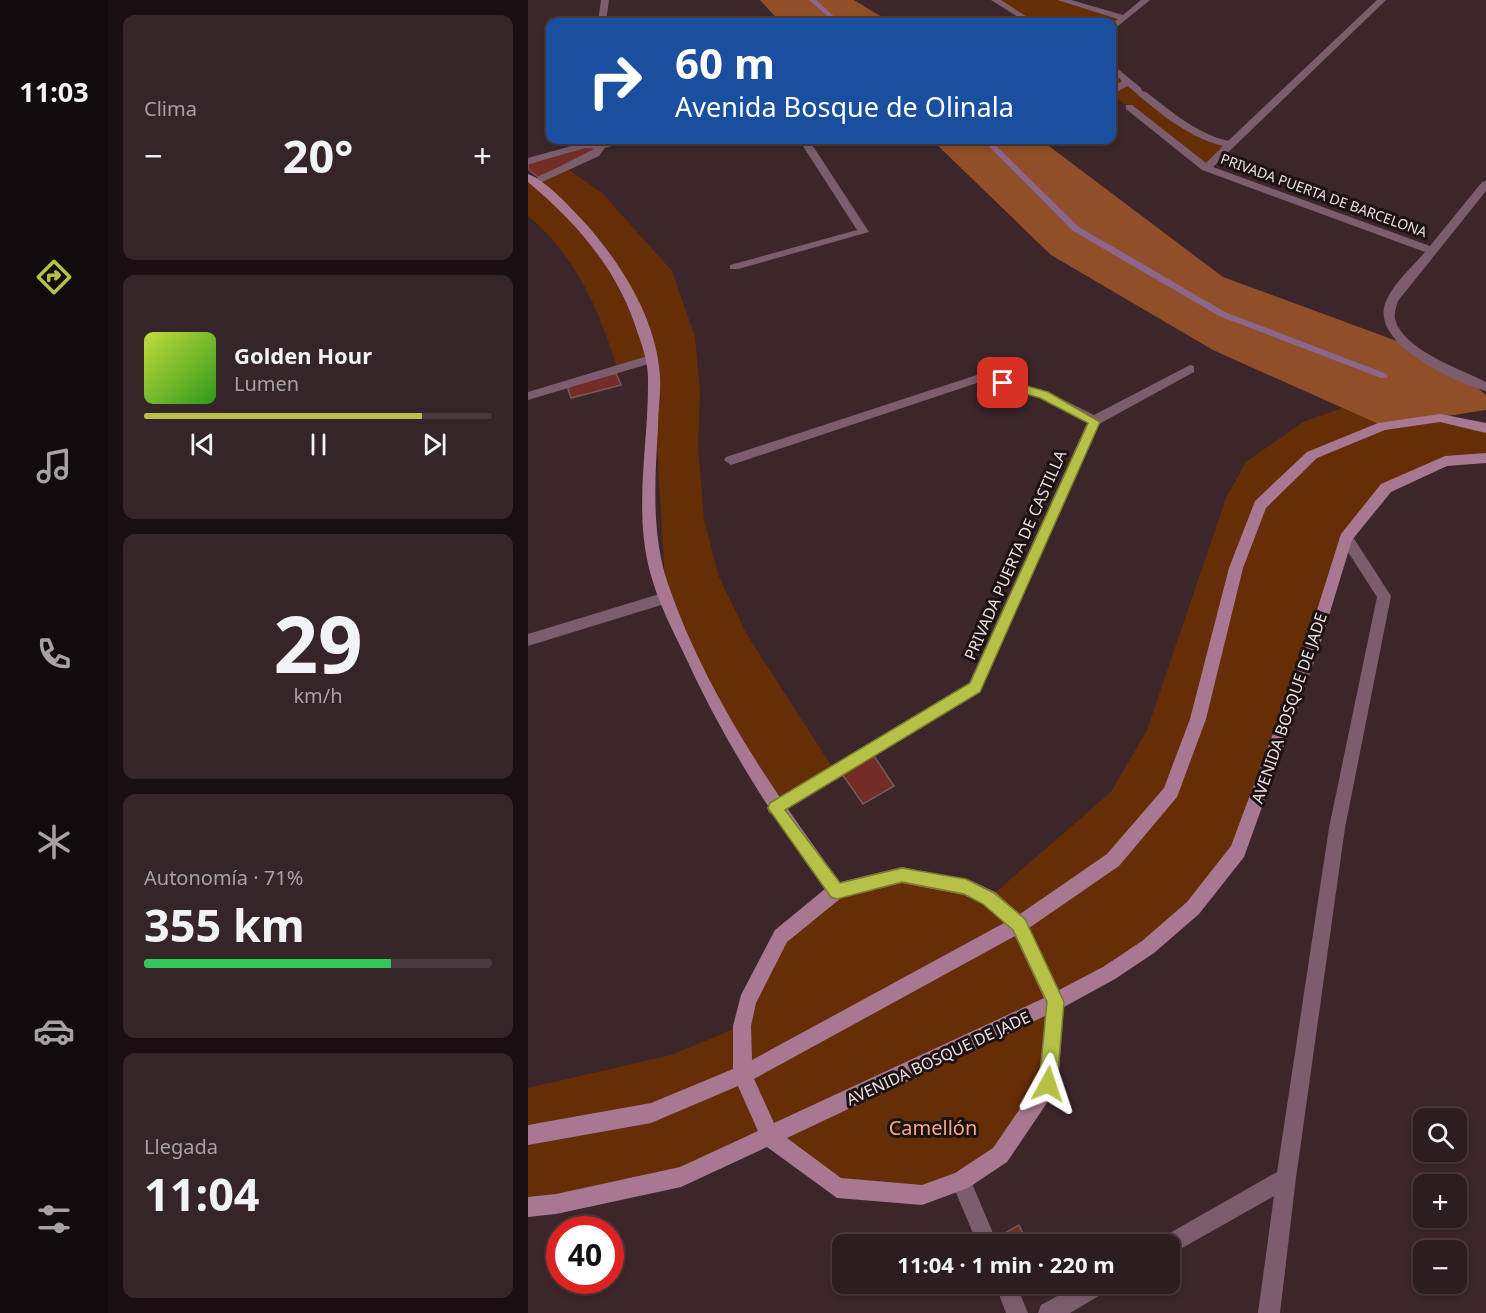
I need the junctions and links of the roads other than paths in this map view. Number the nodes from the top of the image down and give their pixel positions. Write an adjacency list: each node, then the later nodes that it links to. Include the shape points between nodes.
1 (605, 0): 6 (street)
2 (995, 0): 7 (street)
3 (1061, 0): 8 (street, via 1108,8)
4 (1146, 0): 8 (street)
5 (1382, 0): 16 (street, PRIVADA PUERTA DE BARCELONA)
6 (603, 18)
7 (1024, 18)
8 (1124, 18): 9 (street)
9 (1116, 25)
10 (1116, 71): 11 (street, PRIVADA PUERTA DE BARCELONA)
11 (1128, 82): 12 (street); 16 (street, PRIVADA PUERTA DE BARCELONA, via 1190,130)
12 (1116, 92)
13 (1129, 107): 19 (street, PRIVADA PUERTA DE BARCELONA)
14 (609, 144): 17 (street)
15 (807, 144): 23 (street, via 864,232)
16 (1230, 145): 19 (street, PRIVADA PUERTA DE BARCELONA)
17 (601, 146): 18 (street, via 586,145); 20 (street, via 595,154)
18 (528, 161)
19 (1206, 168): 22 (street, PRIVADA PUERTA DE BARCELONA)
20 (531, 180): 24 (street, via 584,226 615,265 635,308)
21 (1486, 183): 22 (street, PRIVADA PUERTA DE BARCELONA)
22 (1431, 250): 26 (street, PRIVADA PUERTA DE BARCELONA, via 1392,300 1389,317 1405,345)
23 (734, 267)
24 (651, 359): 29 (street); 35 (street, via 651,537)
25 (1190, 369): 30 (street)
26 (1460, 373): 27 (street, PRIVADA PUERTA DE BARCELONA); 28 (street, PRIVADA PUERTA DE BARCELONA)
27 (1486, 384)
28 (1486, 395)
29 (528, 396)
30 (1094, 422): 33 (street, via 1044,395 983,377); 37 (street, PRIVADA PUERTA DE CASTILLA, via 975,687)
31 (1486, 428): 39 (street, via 1440,418 1383,426 1312,455 1260,505 1236,568 1198,719 1171,792 1113,860)
32 (1486, 458): 34 (street, AVENIDA BOSQUE DE JADE, via 1446,461 1386,488)
33 (731, 460)
34 (1346, 538): 40 (street, AVENIDA BOSQUE DE JADE, via 1312,648 1238,850 1193,908 1149,946); 44 (street, via 1384,596 1337,828)
35 (666, 598): 36 (street); 37 (street, via 713,703)
36 (528, 640)
37 (775, 808): 38 (street)
38 (837, 891): 39 (street, via 902,875 956,885 989,898); 41 (street, via 781,936 747,1001 742,1026)
39 (1019, 925): 40 (street); 41 (street)
40 (1055, 1002): 43 (street, AVENIDA BOSQUE DE JADE); 45 (street, via 1048,1084 1000,1155)
41 (743, 1075): 42 (street, via 651,1113); 43 (street)
42 (528, 1135)
43 (770, 1137): 45 (street, via 837,1188 922,1194); 46 (street, AVENIDA BOSQUE DE JADE, via 681,1177)
44 (1286, 1178): 48 (street); 53 (street)
45 (962, 1181): 47 (street)
46 (528, 1207)
47 (984, 1234)
48 (1180, 1238)
49 (1009, 1294): 51 (street)
50 (1082, 1294): 52 (street)
51 (1017, 1313)
52 (1048, 1313)
53 (1269, 1313)

